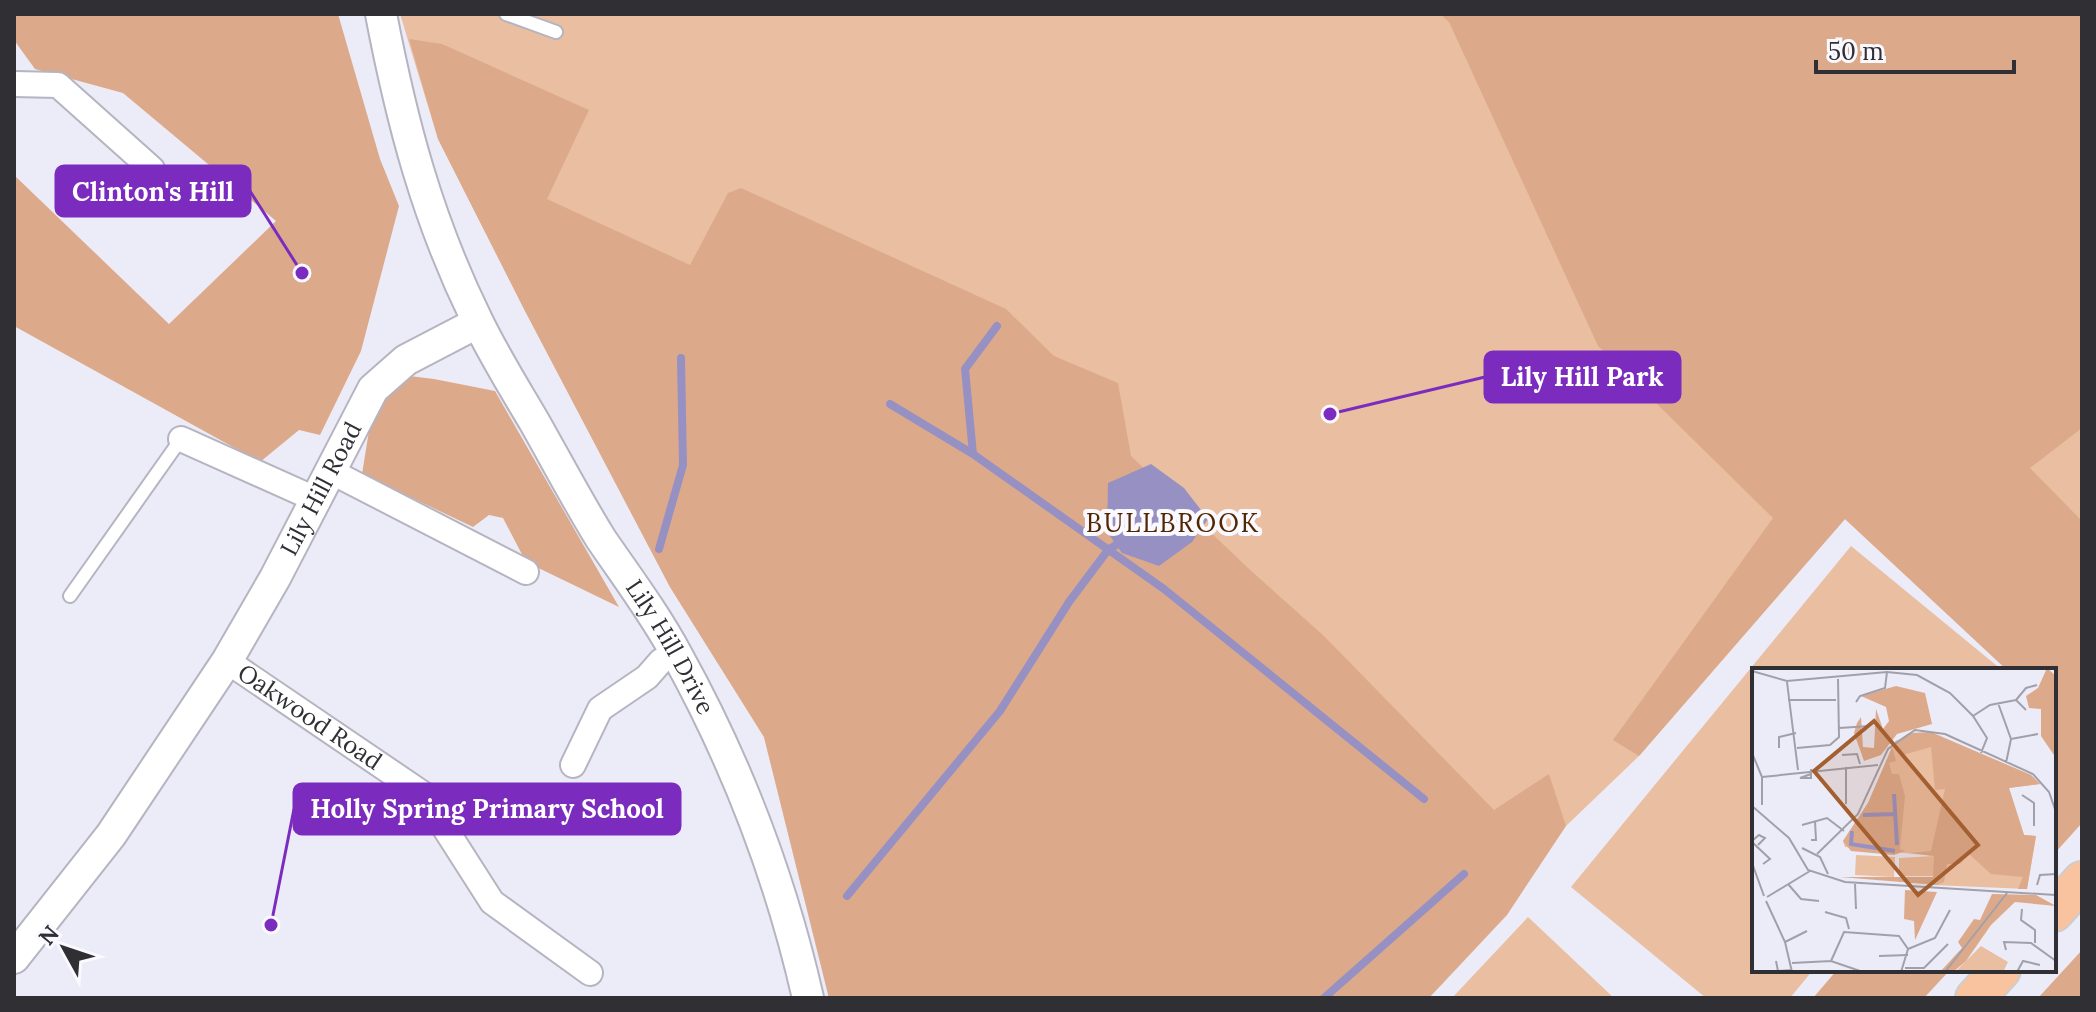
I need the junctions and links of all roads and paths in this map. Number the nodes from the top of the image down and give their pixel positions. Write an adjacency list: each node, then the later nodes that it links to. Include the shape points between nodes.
1 (381, 14): 6 (street, via 422,190)
2 (506, 14): 3 (lane)
3 (556, 32)
4 (15, 88): 5 (street, via 58,85)
5 (152, 169)
6 (477, 323): 8 (street, Lily Hill Road, via 406,360 373,389); 12 (street, Lily Hill Drive, via 600,536)
7 (181, 439): 9 (street); 11 (lane)
8 (330, 471): 9 (street, Lily Hill Road); 10 (street)
9 (315, 499): 13 (street, Lily Hill Road)
10 (526, 572)
11 (70, 596)
12 (676, 652): 14 (street, via 600,709); 20 (street, Lily Hill Drive, via 745,791 794,936)
13 (227, 661): 17 (street, Lily Hill Road, via 111,835); 19 (street, Oakwood Road, via 423,794 492,902)
14 (573, 765)
15 (2082, 881): 16 (main road)
16 (2056, 910)
17 (14, 958)
18 (1999, 972): 21 (main road)
19 (590, 973)
20 (808, 998)
21 (1975, 998)

